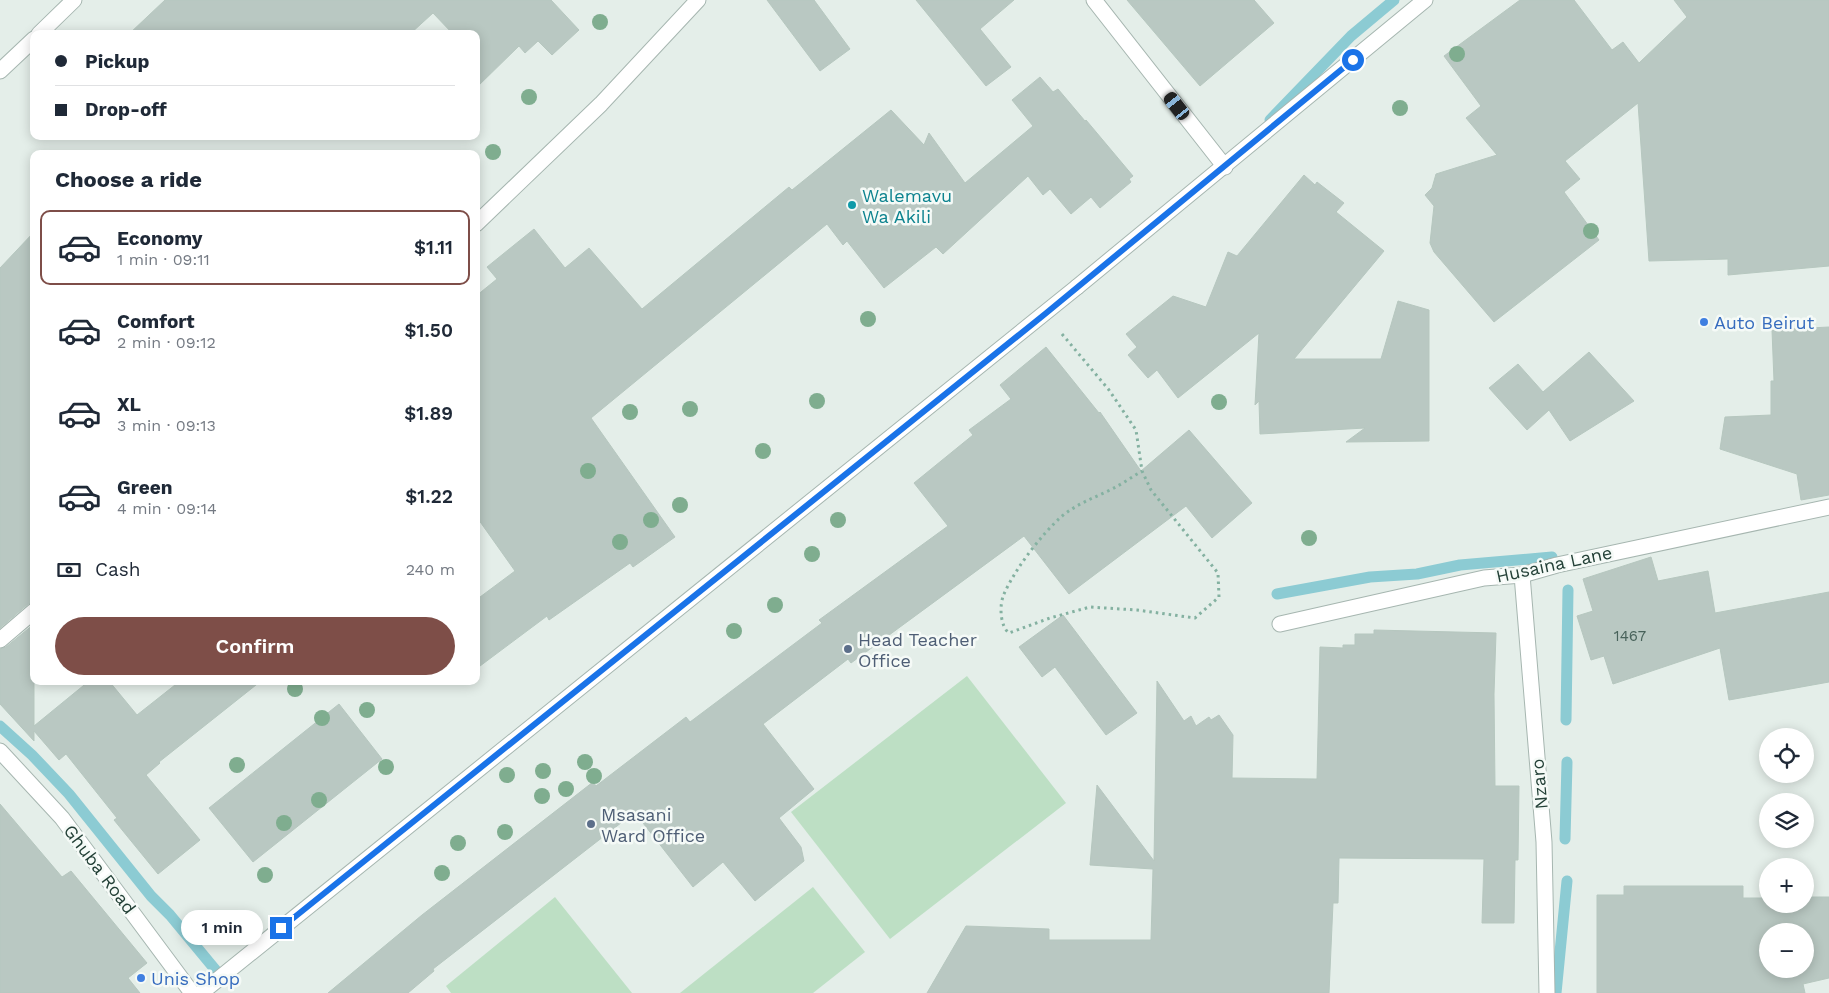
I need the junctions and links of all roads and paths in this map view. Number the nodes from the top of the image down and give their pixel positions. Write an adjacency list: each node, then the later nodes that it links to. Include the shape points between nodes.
1 (74, 0): 5 (street)
2 (698, 0): 9 (street, via 601,104)
3 (1094, 0): 8 (street)
4 (1425, 0): 8 (street)
5 (43, 30)
6 (30, 42): 7 (street)
7 (0, 71)
8 (1225, 167): 10 (street)
9 (480, 220)
10 (1045, 314): 11 (path, via 1109,390 1136,430); 19 (street)
11 (1142, 471): 11 (path, via 1151,490 1218,573 1219,597 1195,618 1090,607 1009,633 1004,629 1001,623 1003,596 1030,552 1061,517)
12 (1829, 507): 13 (street, Husaina Lane, via 1596,556)
13 (1522, 575): 15 (street, Husaina Lane, via 1484,578); 20 (street, Nzaro, via 1544,842)
14 (30, 615): 16 (street)
15 (1280, 624)
16 (0, 640)
17 (0, 751): 18 (street, Ghuba Road, via 62,818)
18 (192, 993)
19 (200, 993)
20 (1547, 993)

